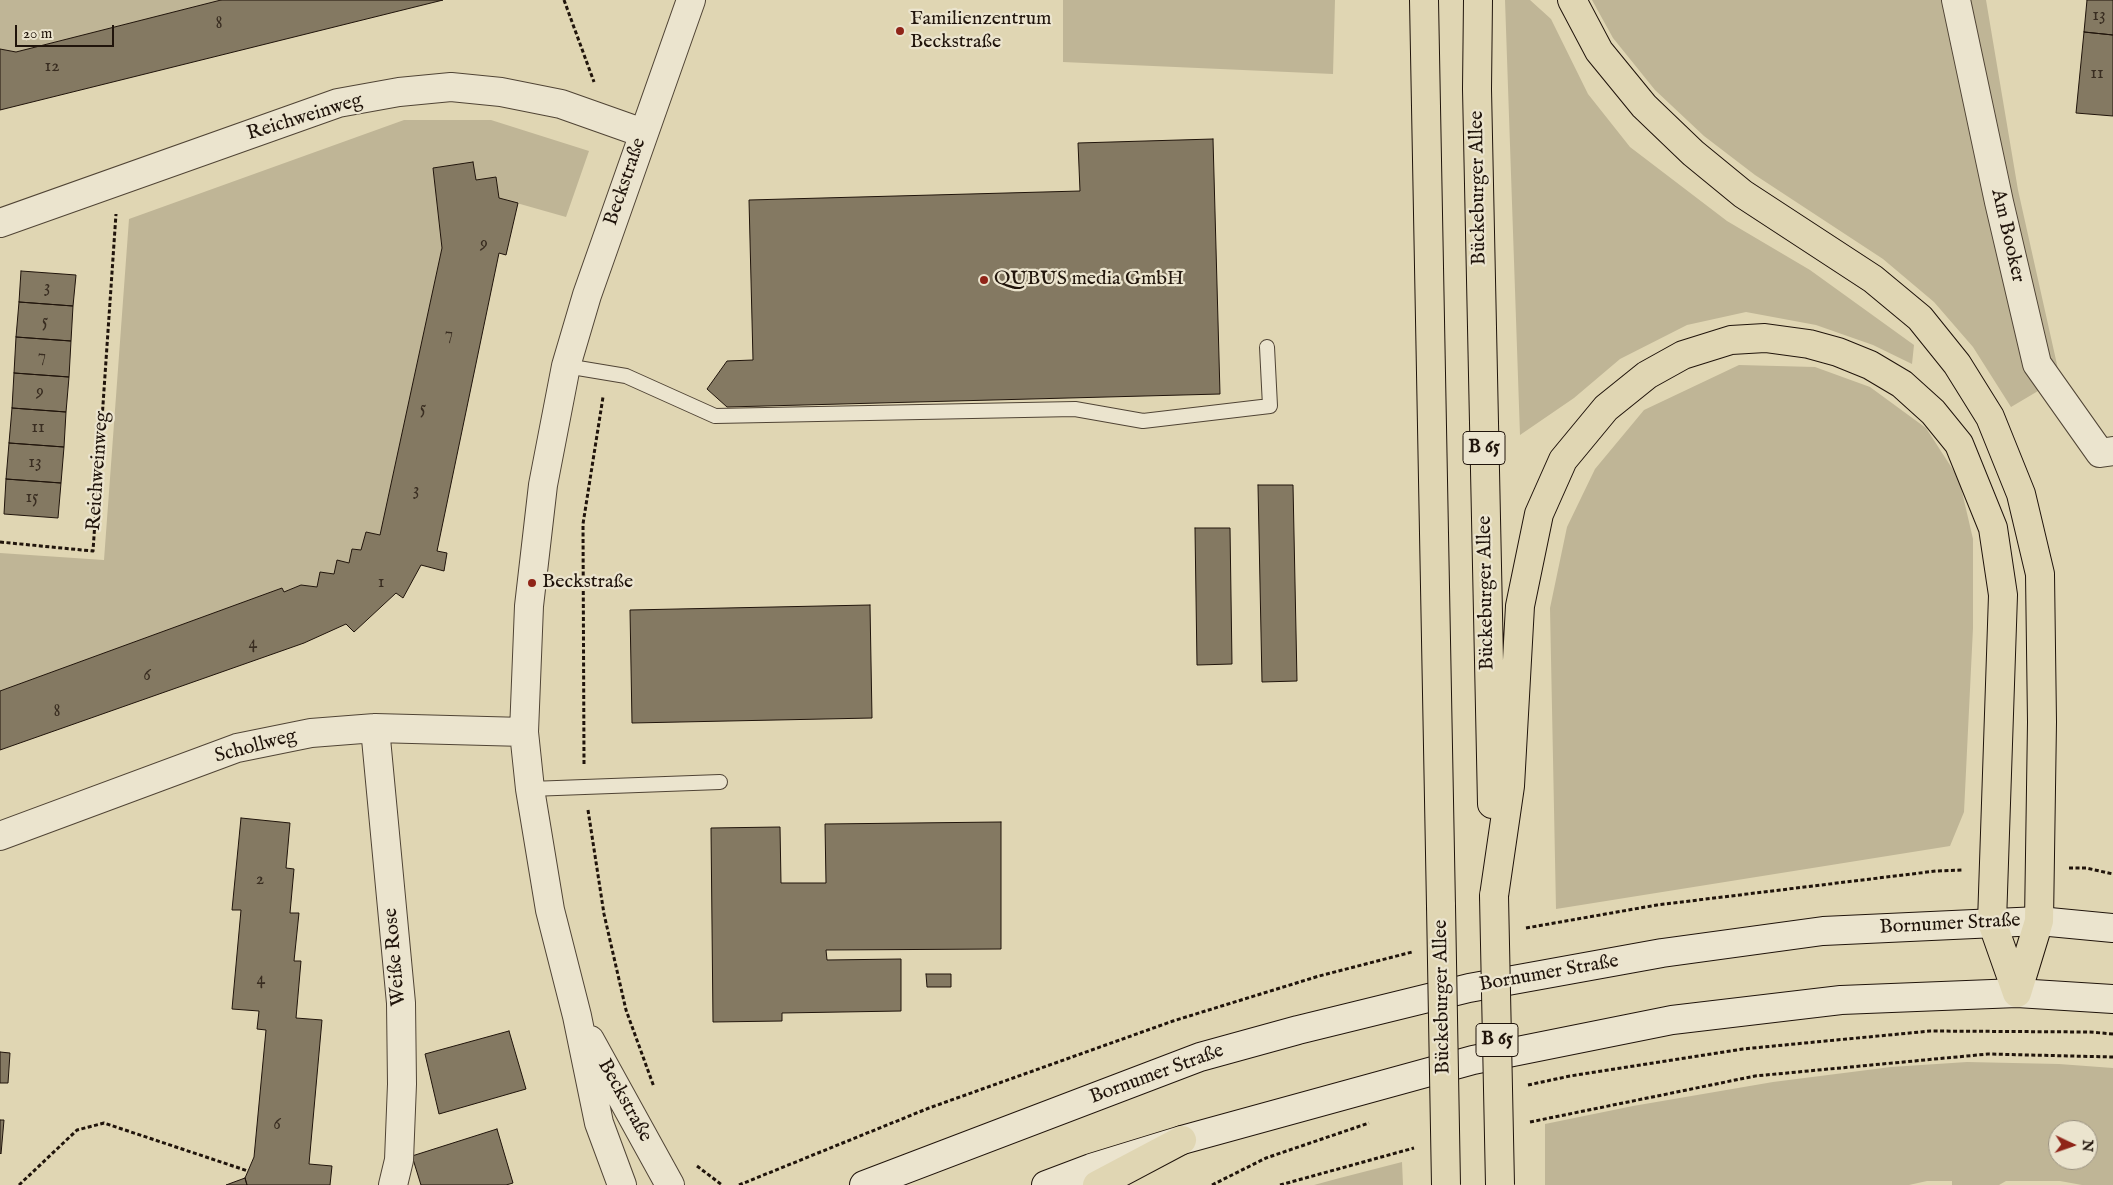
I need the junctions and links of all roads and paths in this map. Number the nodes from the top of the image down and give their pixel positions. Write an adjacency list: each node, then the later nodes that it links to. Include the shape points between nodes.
1 (564, 0): 7 (path)
2 (691, 0): 8 (street, Beckstraße)
3 (1424, 0): 44 (highway, Bückeburger Allee, bridge)
4 (1478, 0): 20 (highway, Bückeburger Allee / B 65, via 1477,90)
5 (1572, 0): 21 (highway, via 1599,51 1644,106 1692,153 1743,194 1873,280 1920,318 1957,364 1990,417 2021,494 2040,574)
6 (1956, 0): 13 (street, Am Booker, via 1998,202 2037,364)
7 (607, 120): 8 (street, Reichweinweg); 9 (street, Reichweinweg, via 561,104 502,92 451,87 399,92 338,103)
8 (643, 133): 12 (street, Beckstraße)
9 (118, 182): 10 (street, Reichweinweg); 14 (path, Reichweinweg, via 93,551)
10 (0, 223)
11 (1267, 347): 12 (lane, via 1270,406 1143,421 1075,409 714,416 626,376)
12 (566, 366): 16 (street, Beckstraße, via 543,485 532,583)
13 (2107, 452)
14 (0, 542)
15 (375, 728): 16 (street, Schollweg); 19 (street, Schollweg, via 311,733 236,748); 36 (street, Weiße Rose, via 401,1002 400,1122)
16 (524, 732): 18 (street, Beckstraße)
17 (720, 782): 18 (lane)
18 (530, 789): 26 (street, Beckstraße, via 550,910)
19 (0, 836)
20 (1494, 896): 22 (highway, via 1510,786 1520,606 1539,514 1563,460 1606,408 1647,375 1683,355 1731,340 1765,338 1838,352 1870,365 1902,384 1933,412 1959,444 1976,482 1993,528 2003,595); 45 (highway, Bückeburger Allee / B 65, bridge)
21 (2039, 921): 22 (street, Bornumer Straße); 23 (street, Bornumer Straße); 24 (highway)
22 (1992, 922): 24 (highway); 39 (street, Bornumer Straße, via 1823,931 1662,953 1469,988 1200,1057)
23 (2113, 928)
24 (2017, 993): 25 (street); 32 (street, via 1841,1000 1672,1020 1472,1060)
25 (2113, 999)
26 (577, 1016): 37 (street, Beckstraße, via 599,1123); 38 (street, Beckstraße)
27 (2113, 1034): 29 (path, via 1930,1031 1743,1049 1570,1076)
28 (2113, 1057): 31 (path, via 1988,1054 1755,1076)
29 (1522, 1087)
30 (1378, 1120): 42 (path, via 1266,1158)
31 (1528, 1122)
32 (1182, 1140): 40 (street); 41 (highway)
33 (1422, 1147): 43 (path)
34 (248, 1170): 35 (path, via 104,1123 77,1130)
35 (19, 1185)
36 (393, 1185)
37 (622, 1185)
38 (670, 1185)
39 (864, 1185)
40 (1046, 1185)
41 (1097, 1185)
42 (1212, 1185)
43 (1280, 1185)
44 (1446, 1185)
45 (1500, 1185)

